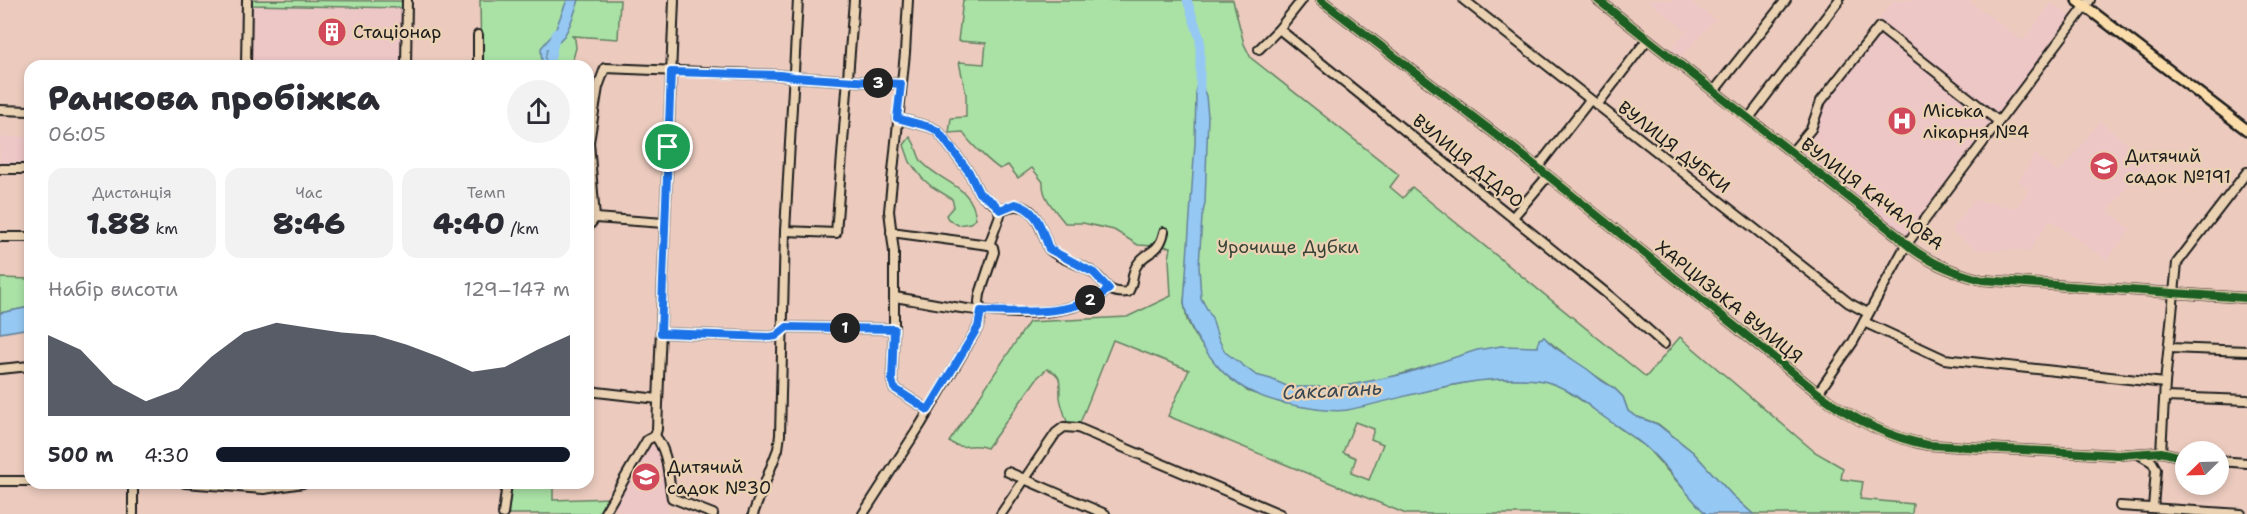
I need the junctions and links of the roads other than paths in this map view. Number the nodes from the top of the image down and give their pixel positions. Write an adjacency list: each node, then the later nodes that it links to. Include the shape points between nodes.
1 (247, 0): 19 (street)
2 (407, 0): 20 (street)
3 (674, 0): 22 (street)
4 (798, 0): 23 (street)
5 (854, 0): 24 (street)
6 (908, 0): 25 (street)
7 (1302, 0): 15 (street)
8 (1321, 0): 36 (street, ХАРЦИЗЬКА ВУЛИЦЯ)
9 (1464, 0): 27 (street, ВУЛИЦЯ ДУБКИ)
10 (1598, 0): 17 (street, ВУЛИЦЯ КАЧАЛОВА)
11 (1786, 0): 26 (street)
12 (1839, 0): 32 (street)
13 (2077, 0): 14 (main road)
14 (2088, 3): 33 (street); 34 (main road)
15 (1279, 29): 18 (street); 43 (street, ВУЛИЦЯ ДІДРО)
16 (478, 35): 21 (street)
17 (1647, 40): 26 (street, ВУЛИЦЯ КАЧАЛОВА); 27 (street)
18 (1259, 49)
19 (246, 60)
20 (406, 60)
21 (478, 60)
22 (671, 72): 23 (street); 30 (street, via 606,68); 45 (street)
23 (794, 77): 24 (street); 46 (street)
24 (848, 81): 25 (street); 46 (street, via 836,233)
25 (901, 84): 31 (street)
26 (1714, 91): 32 (street, ВУЛИЦЯ КАЧАЛОВА)
27 (1593, 103): 36 (street); 58 (street, ВУЛИЦЯ ДУБКИ, via 1849,303)
28 (0, 110): 29 (street)
29 (24, 111)
30 (594, 111)
31 (897, 118): 42 (street, via 938,131 969,172 979,193); 47 (street, via 889,211)
32 (1749, 118): 35 (street, ВУЛИЦЯ КАЧАЛОВА)
33 (1998, 121): 35 (street, via 1879,27 1821,101 1811,129); 52 (street)
34 (2247, 130)
35 (1792, 152): 52 (street, ВУЛИЦЯ КАЧАЛОВА)
36 (1537, 168): 40 (street, ХАРЦИЗЬКА ВУЛИЦЯ)
37 (0, 169): 38 (street)
38 (24, 169)
39 (2247, 172): 54 (street, via 2181,256)
40 (1547, 177): 43 (street); 70 (street, ХАРЦИЗЬКА ВУЛИЦЯ)
41 (594, 205): 44 (street)
42 (1000, 210): 51 (street); 53 (street, via 1015,204 1025,208 1036,217 1049,249 1094,273)
43 (1513, 217): 63 (street, ВУЛИЦЯ ДІДРО)
44 (595, 218): 45 (street)
45 (664, 223): 62 (street)
46 (785, 231): 61 (street)
47 (891, 232): 51 (street); 55 (street)
48 (1164, 232): 53 (street, via 1158,247 1137,265 1128,292)
49 (0, 237): 50 (street)
50 (24, 237)
51 (989, 245): 57 (street, via 993,252 980,294)
52 (1906, 245): 54 (street, ВУЛИЦЯ КАЧАЛОВА, via 1949,270 1982,279); 58 (street)
53 (1109, 289): 57 (street, via 1059,310)
54 (2174, 293): 56 (street, ВУЛИЦЯ КАЧАЛОВА); 64 (street)
55 (895, 297): 57 (street); 60 (street)
56 (2247, 298)
57 (981, 311): 74 (street, via 978,327)
58 (1868, 313): 59 (street)
59 (1864, 322): 68 (street, via 1944,359); 70 (street)
60 (894, 329): 61 (street); 74 (street, via 894,388)
61 (782, 330): 62 (street, via 770,337); 93 (street, via 778,449)
62 (661, 333): 72 (street)
63 (1664, 344)
64 (2169, 348): 65 (street); 68 (street)
65 (2247, 351)
66 (24, 367): 67 (street)
67 (0, 369)
68 (2165, 382): 71 (street)
69 (594, 392): 72 (street)
70 (1818, 393): 77 (street, ХАРЦИЗЬКА ВУЛИЦЯ, via 1856,419 1917,443 1975,449)
71 (2165, 397): 73 (street); 76 (street)
72 (658, 399): 75 (street)
73 (2247, 400)
74 (928, 410): 94 (street)
75 (655, 436): 91 (street, via 647,440); 92 (street, via 665,455 672,498)
76 (2161, 452): 77 (street, ХАРЦИЗЬКА ВУЛИЦЯ); 78 (street, ХАРЦИЗЬКА ВУЛИЦЯ)
77 (2140, 454): 88 (street, via 2155,466)
78 (2175, 455)
79 (2229, 462): 80 (street)
80 (2247, 463)
81 (1008, 472): 83 (street)
82 (24, 480): 84 (street)
83 (1025, 480): 95 (street); 96 (street); 97 (street, via 1056,434 1068,426)
84 (0, 481)
85 (133, 489): 89 (street)
86 (505, 489): 90 (street)
87 (2120, 506): 88 (street)
88 (2153, 508): 98 (street)
89 (133, 514)
90 (503, 514)
91 (604, 514)
92 (713, 514)
93 (753, 514)
94 (863, 514)
95 (1001, 514)
96 (1105, 514)
97 (1280, 514)
98 (2241, 514)

